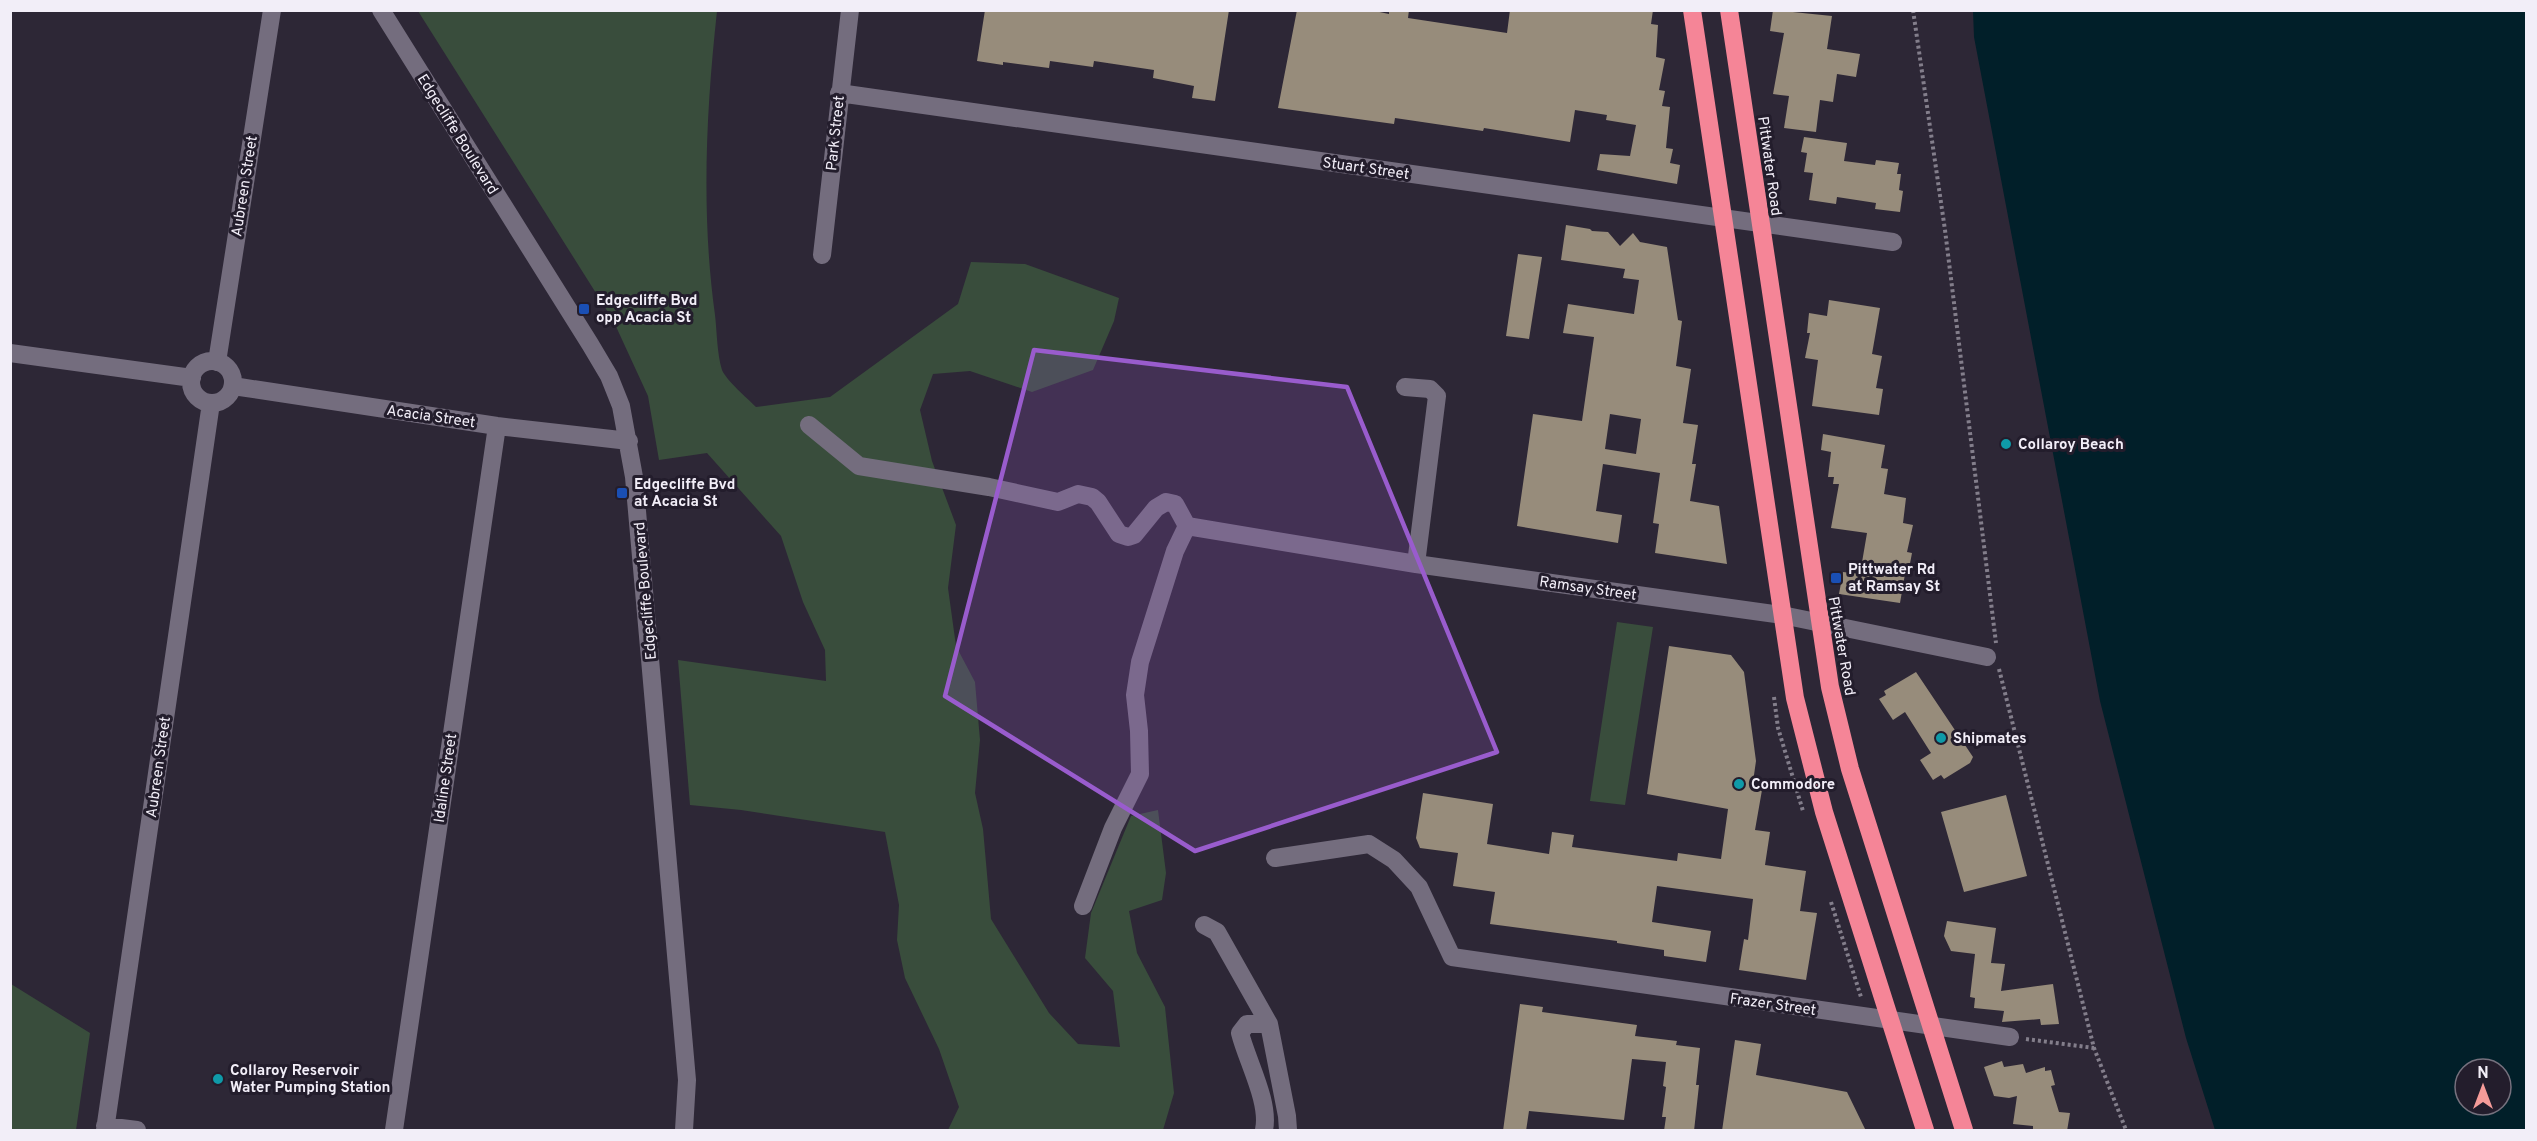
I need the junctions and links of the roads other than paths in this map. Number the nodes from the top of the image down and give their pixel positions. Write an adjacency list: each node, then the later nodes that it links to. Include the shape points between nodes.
1 (272, 10): 12 (street, Aubreen Street)
2 (381, 10): 19 (street, Edgecliffe Boulevard, via 609,376)
3 (850, 10): 6 (street, Park Street)
4 (1692, 10): 7 (highway)
5 (1729, 10): 8 (highway, Pittwater Road)
6 (839, 93): 7 (street, Stuart Street); 10 (street, Park Street)
7 (1723, 219): 8 (street, Stuart Street); 22 (highway)
8 (1761, 224): 9 (street, Stuart Street); 23 (highway, Pittwater Road)
9 (1893, 242)
10 (822, 255)
11 (10, 353): 13 (street)
12 (217, 362): 13 (street, via 201,365); 14 (street, via 230,371)
13 (192, 378): 16 (street, via 195,393)
14 (233, 386): 16 (street, via 224,399); 18 (street, Acacia Street)
15 (1405, 387): 21 (street, via 1430,389 1437,396)
16 (211, 403): 32 (street, Aubreen Street)
17 (809, 425): 20 (street, via 860,466 1058,502 1078,494 1092,497 1119,534 1128,537 1166,502 1174,504)
18 (497, 426): 19 (street, Acacia Street); 34 (street, Idaline Street)
19 (629, 441): 35 (street, Edgecliffe Boulevard, via 687,1080)
20 (1187, 526): 21 (street, Ramsay Street); 26 (street, via 1175,551 1140,662 1136,695 1140,774 1113,828)
21 (1416, 564): 22 (street, Ramsay Street)
22 (1782, 615): 23 (street, Ramsay Street); 28 (highway, via 1795,698 1824,812)
23 (1819, 621): 24 (street, Ramsay Street); 30 (highway, Pittwater Road, via 1850,770)
24 (1987, 657)
25 (1275, 858): 28 (street, Frazer Street, via 1368,844 1394,860 1419,888 1452,957)
26 (1083, 906)
27 (1204, 925): 29 (street, via 1217,932)
28 (1891, 1021): 30 (street, Frazer Street); 38 (highway)
29 (1269, 1024): 36 (street, via 1247,1024 1240,1033 1258,1079); 37 (street)
30 (1931, 1026): 31 (street, Frazer Street); 39 (highway, Pittwater Road)
31 (2010, 1037)
32 (105, 1128): 33 (street)
33 (137, 1131)
34 (394, 1131)
35 (684, 1131)
36 (1264, 1131)
37 (1288, 1131)
38 (1925, 1131)
39 (1964, 1131)

